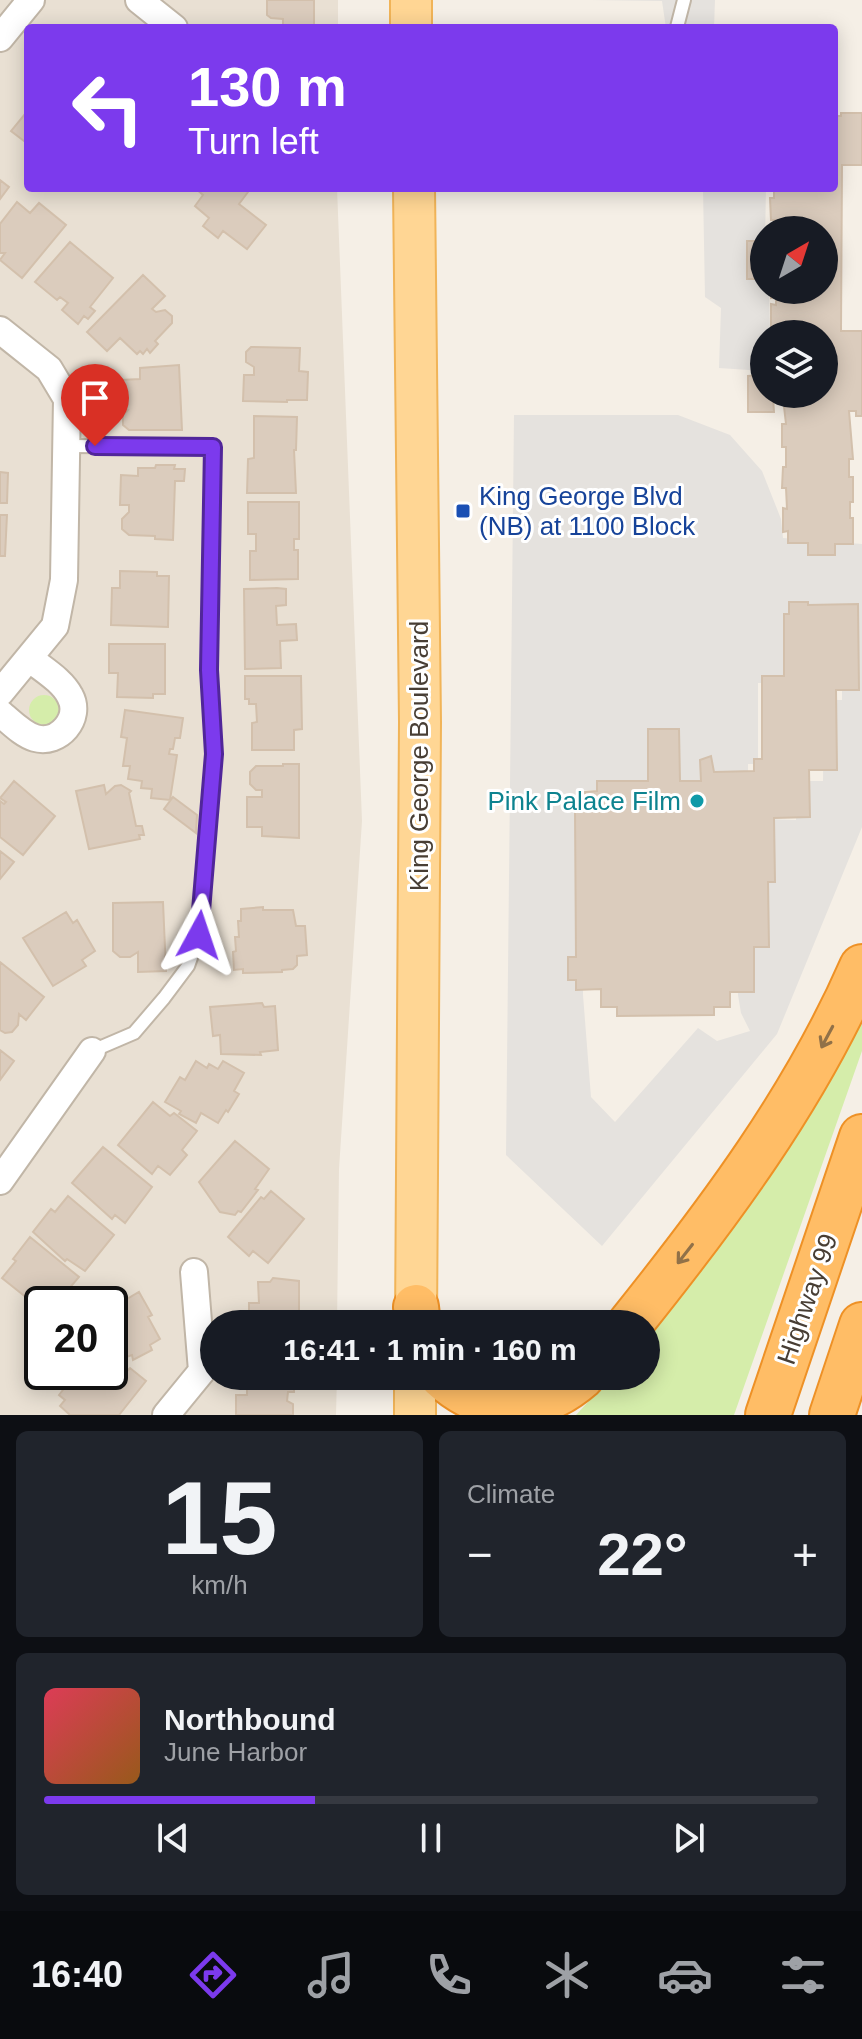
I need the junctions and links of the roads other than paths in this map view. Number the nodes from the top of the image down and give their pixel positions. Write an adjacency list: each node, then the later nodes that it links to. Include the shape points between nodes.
1 (31, 0): 8 (street)
2 (139, 0): 5 (street)
3 (411, 0): 6 (main road)
4 (684, 0): 7 (lane)
5 (169, 24)
6 (411, 24)
7 (678, 24)
8 (0, 38)
9 (414, 192): 20 (main road, King George Boulevard, via 420,722)
10 (0, 330): 11 (street, via 49,369 67,399)
11 (66, 446): 12 (street, via 64,580 55,626); 16 (lane, via 213,447 209,670 214,754 199,935 188,966 134,1033)
12 (29, 658): 13 (street); 14 (street, via 68,692 71,720 59,735 41,739)
13 (0, 693)
14 (0, 713)
15 (862, 967): 21 (highway, one-way to 21, via 828,1037 765,1143)
16 (92, 1051): 18 (street)
17 (862, 1137): 30 (highway, Highway 99)
18 (0, 1181)
19 (194, 1272): 27 (street, via 202,1371)
20 (417, 1310)
21 (641, 1310)
22 (862, 1325): 31 (highway)
23 (415, 1390): 28 (main road)
24 (457, 1390): 25 (highway, via 486,1408 510,1411 531,1408)
25 (563, 1390)
26 (570, 1390): 29 (highway)
27 (166, 1415)
28 (415, 1415)
29 (546, 1415)
30 (768, 1415)
31 (832, 1415)

